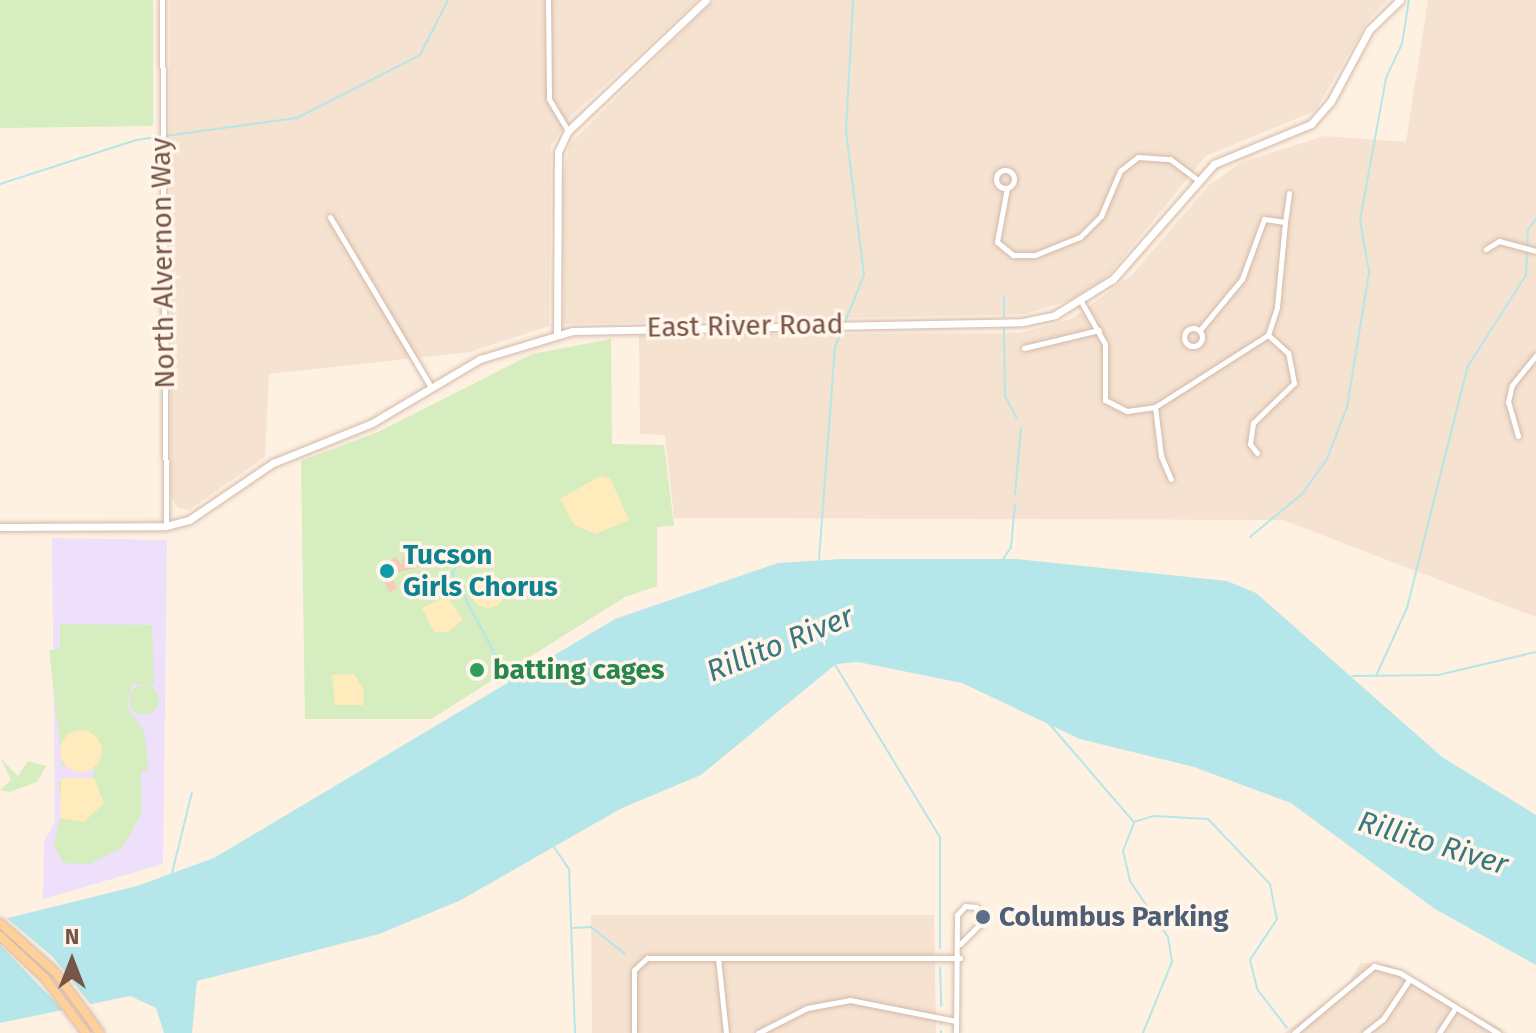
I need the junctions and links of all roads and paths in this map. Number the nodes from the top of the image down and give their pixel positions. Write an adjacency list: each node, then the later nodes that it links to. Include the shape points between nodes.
1 (162, 0): 25 (street, North Alvernon Way)
2 (548, 0): 5 (street, via 549,99)
3 (706, 0): 5 (street)
4 (1400, 0): 6 (street, East River Road, via 1369,30 1331,101 1311,124 1229,154)
5 (568, 131): 16 (street, via 553,173)
6 (1197, 179): 7 (street, via 1170,159 1138,157 1120,171 1101,216 1080,237 1035,255 1013,255 997,242); 13 (street, East River Road, via 1129,264)
7 (1007, 188)
8 (1289, 193): 10 (street)
9 (330, 217): 20 (street)
10 (1285, 222): 15 (street, via 1264,219 1242,279); 17 (street, via 1277,307)
11 (1486, 249): 12 (street, via 1499,241)
12 (1536, 251)
13 (1082, 303): 14 (street); 16 (street, East River Road, via 1023,322 620,327)
14 (1099, 330): 18 (street); 21 (street, via 1107,359 1105,400 1127,411)
15 (1200, 330)
16 (557, 334): 20 (street, East River Road, via 500,351)
17 (1268, 335): 21 (street); 23 (street, via 1288,353 1294,383 1253,423 1250,444)
18 (1024, 348)
19 (1536, 355): 22 (street, via 1512,385 1508,402)
20 (431, 387): 25 (street, East River Road, via 372,423 273,463 200,514)
21 (1155, 407): 24 (street, via 1161,456)
22 (1518, 436)
23 (1257, 453)
24 (1171, 479)
25 (166, 526): 26 (street, East River Road)
26 (0, 527)
27 (0, 923): 36 (main road, via 43,960)
28 (0, 936): 35 (main road)
29 (960, 944): 29 (street, via 982,922 976,907 958,913); 31 (street)
30 (718, 958): 31 (street); 37 (street, via 638,962); 38 (street)
31 (960, 958): 34 (street)
32 (1409, 980): 33 (street); 41 (street, via 1370,967 1349,993); 42 (street, via 1383,1019)
33 (1455, 1008): 43 (street); 44 (street)
34 (956, 1021): 39 (street, via 881,1003 840,1001 807,1008); 40 (street)
35 (86, 1033)
36 (100, 1033)
37 (634, 1033)
38 (726, 1033)
39 (758, 1033)
40 (956, 1033)
41 (1294, 1033)
42 (1365, 1033)
43 (1439, 1033)
44 (1498, 1033)

